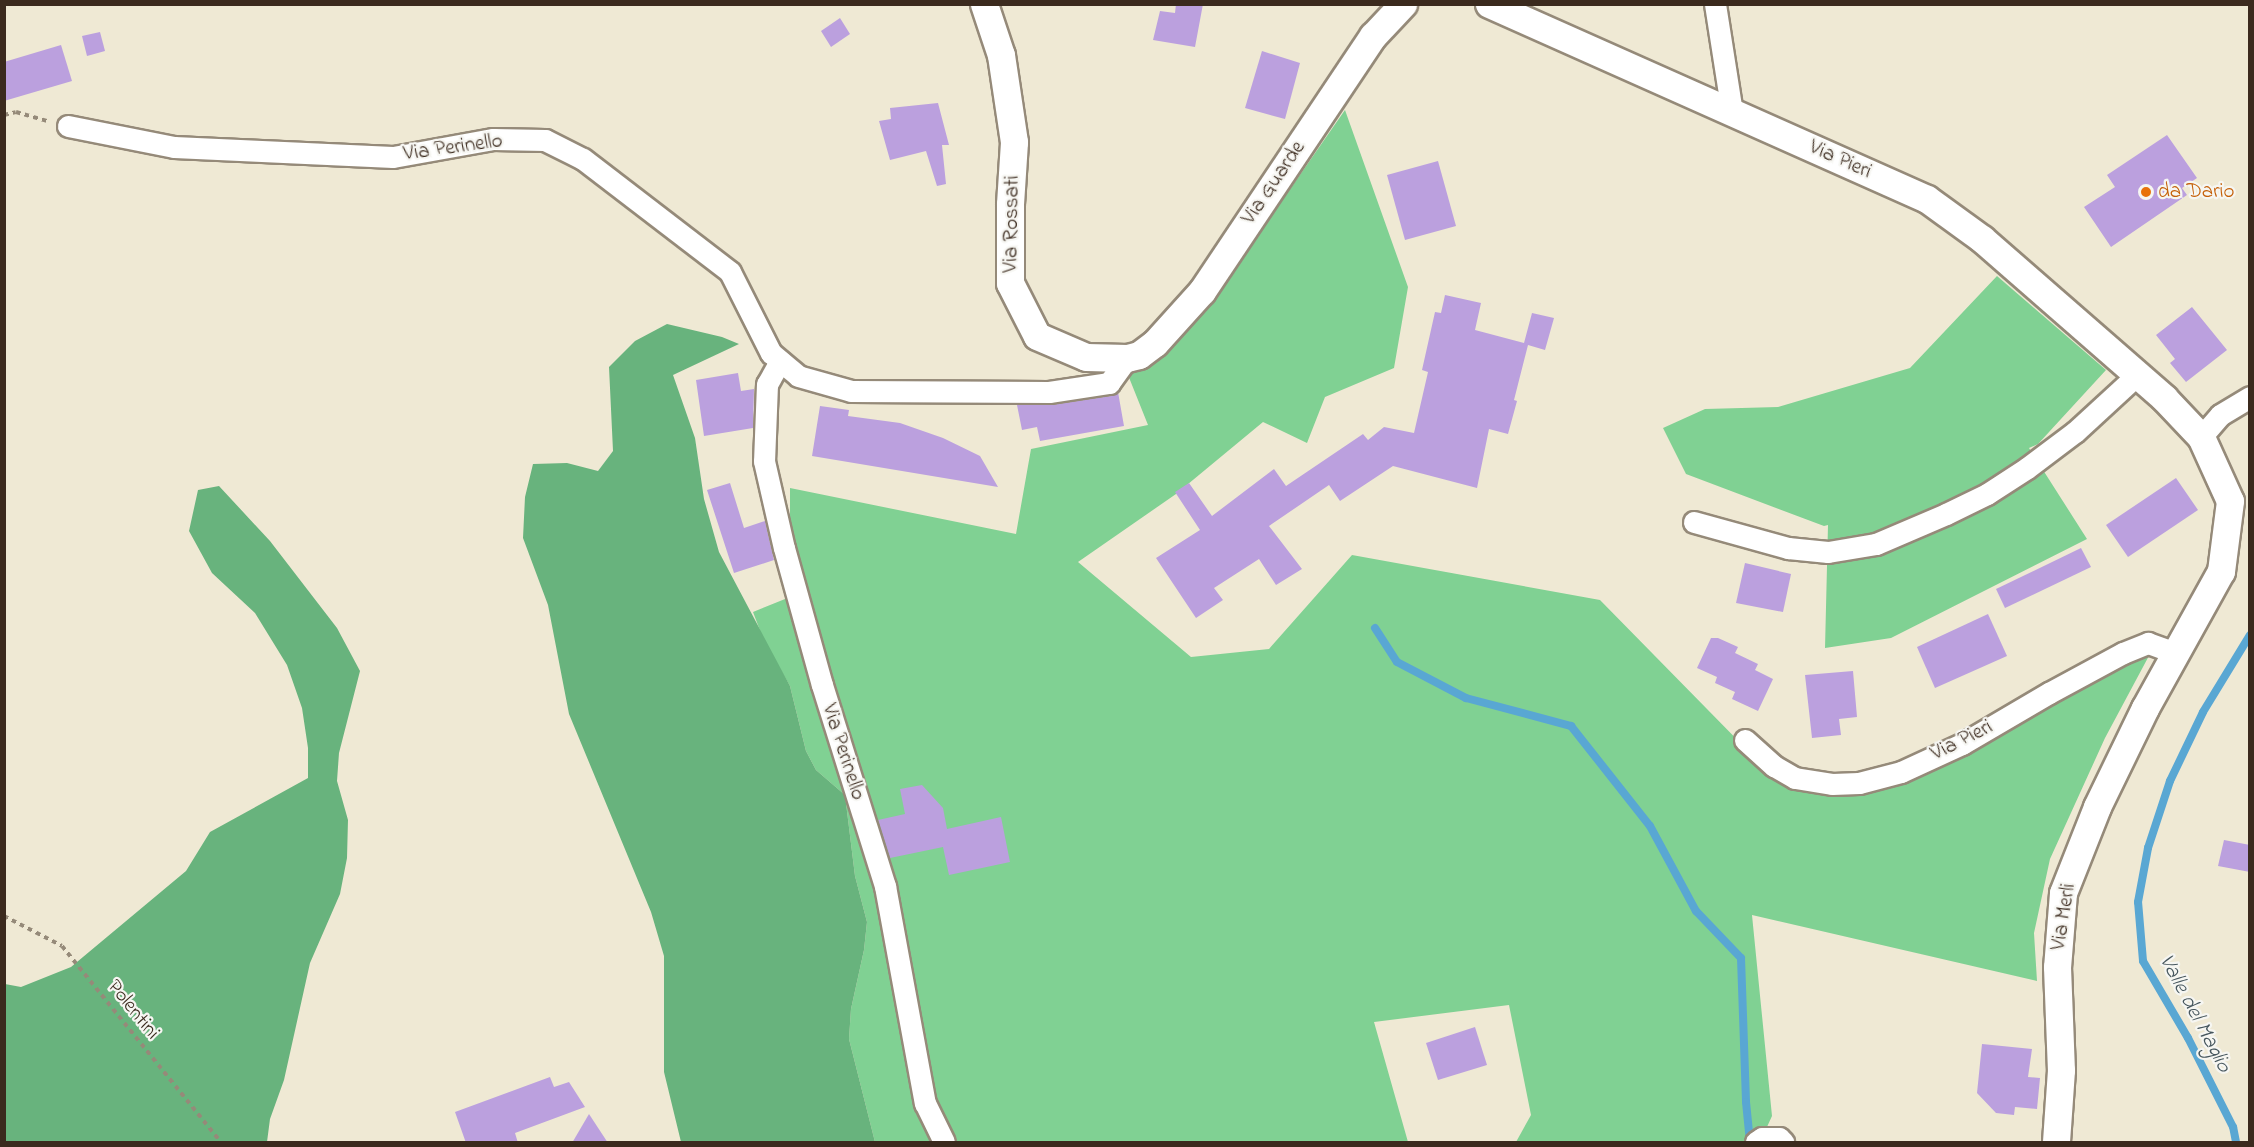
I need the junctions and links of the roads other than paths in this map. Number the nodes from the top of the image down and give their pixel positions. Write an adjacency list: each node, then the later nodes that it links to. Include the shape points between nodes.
1 (984, 4): 7 (street, Via Rossati, via 1001,55 1014,142 1010,283 1037,336 1086,357)
2 (1402, 4): 7 (street, Via Guarde, via 1372,36 1202,291 1155,343)
3 (1715, 4): 5 (street)
4 (1495, 7): 5 (street, Via Pieri)
5 (1732, 112): 9 (street, Via Pieri, via 1927,199 1982,239)
6 (68, 126): 8 (street, Via Perinello, via 174,147 381,156 493,139 545,140 583,159 730,272 771,353)
7 (1133, 357): 8 (street, Via Perinello, via 1109,383 1049,392 850,391 798,376)
8 (780, 361): 17 (street, Via Perinello, via 767,384 764,461 822,685 885,886 925,1103)
9 (2138, 375): 11 (street, Via Pieri); 12 (street, via 2075,432 2027,468 1967,504 1876,544 1828,552 1788,548)
10 (2250, 397): 11 (street, via 2220,415)
11 (2201, 437): 13 (street, Via Pieri, via 2230,501 2221,571)
12 (1694, 522)
13 (2175, 653): 14 (street, Via Pieri); 15 (street, Via Pieri, via 2148,643 2123,653 1962,744 1901,771 1859,783 1832,784 1795,778 1774,766)
14 (2145, 708): 19 (street, Via Merli, via 2097,807 2063,893 2057,967 2061,1070)
15 (1745, 740)
16 (1759, 1140): 18 (street, via 1779,1138)
17 (944, 1143)
18 (1783, 1143)
19 (2056, 1143)

